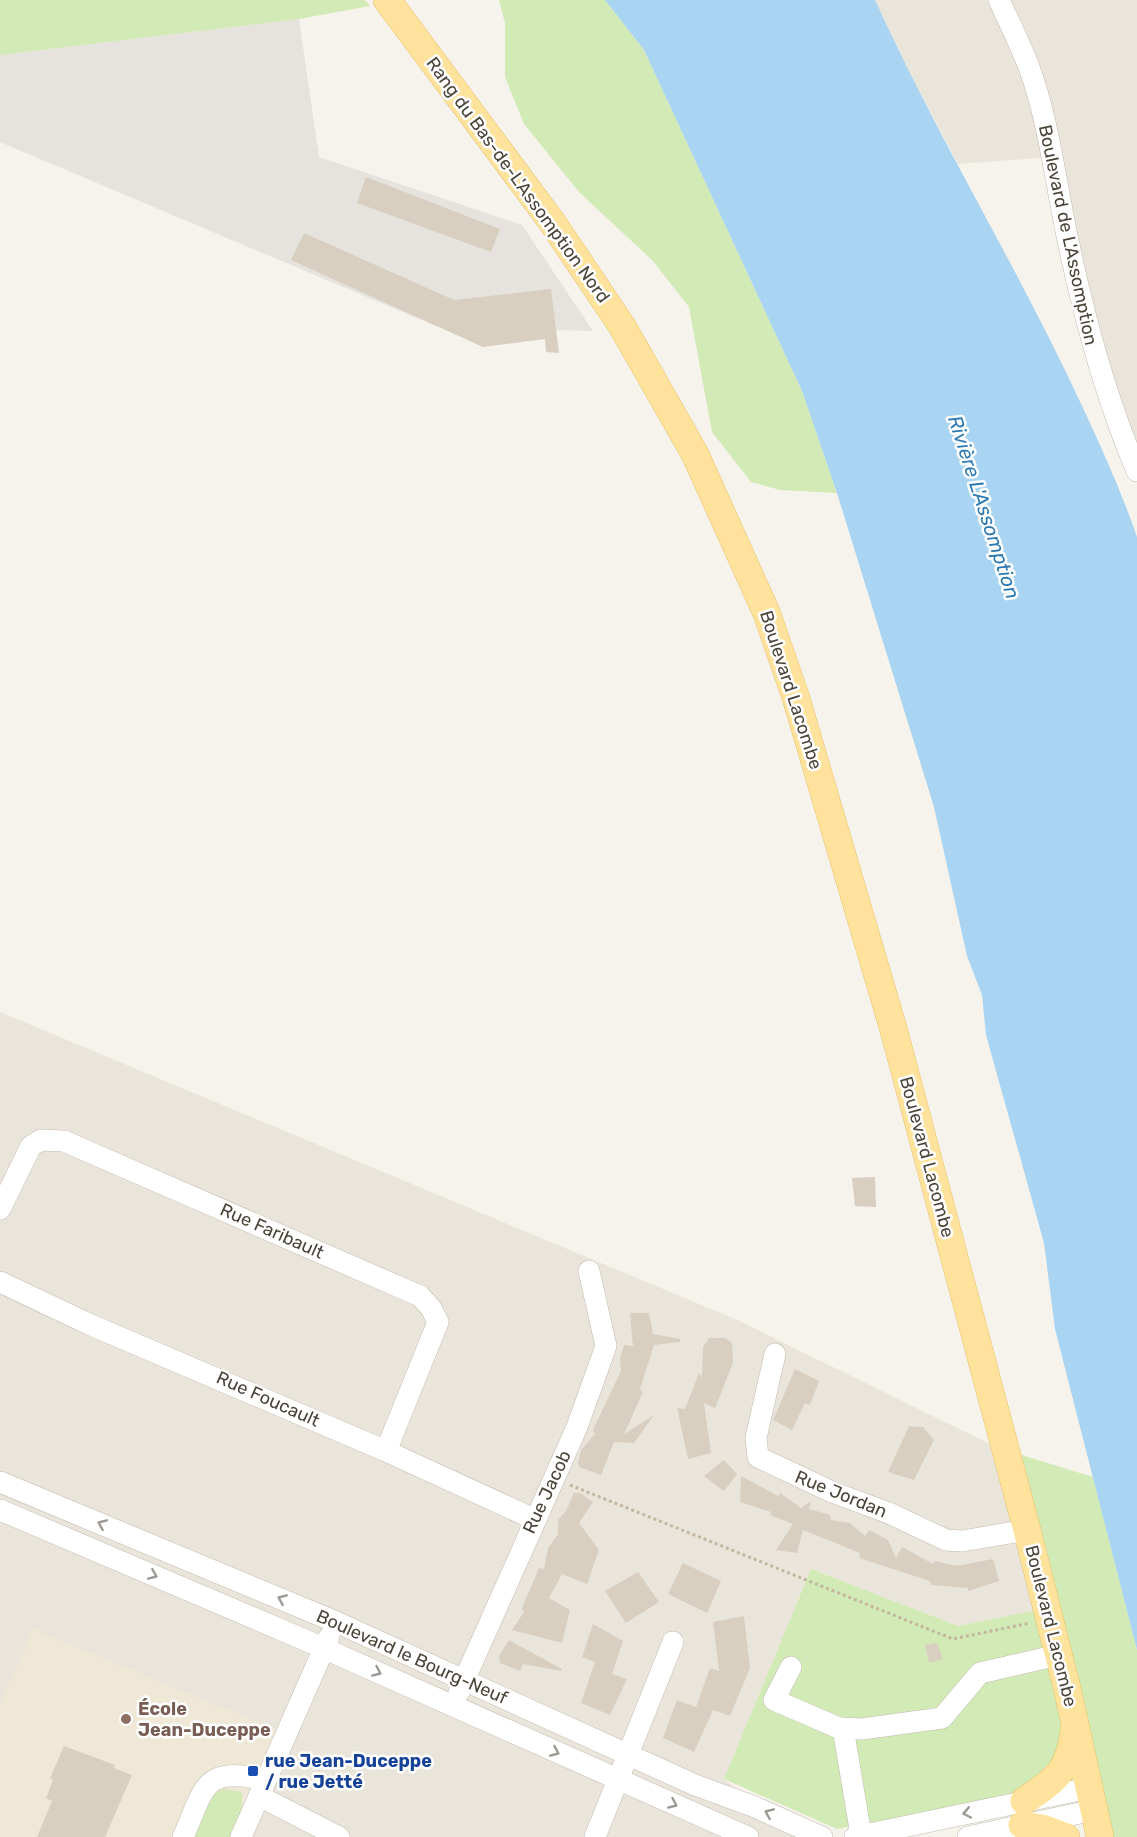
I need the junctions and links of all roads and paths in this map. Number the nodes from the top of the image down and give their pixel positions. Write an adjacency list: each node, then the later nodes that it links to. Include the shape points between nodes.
1 (387, 0): 4 (main road, Rang du Bas-de-L'Assomption Nord, via 576,256 653,379)
2 (999, 0): 3 (street, Boulevard de L'Assomption, via 1029,68 1053,157 1097,363)
3 (1137, 471)
4 (712, 490): 14 (main road, Boulevard Lacombe, via 767,614 796,698 894,1031)
5 (0, 1209): 9 (street, Rue Faribault, via 31,1146 41,1140 64,1141 420,1296 438,1322)
6 (589, 1271): 10 (street, Rue Jacob, via 606,1346 577,1427)
7 (0, 1282): 9 (street, Rue Foucault)
8 (775, 1354): 14 (street, Rue Jordan, via 756,1438 758,1457 946,1540)
9 (386, 1451): 13 (street, Rue Foucault)
10 (553, 1478): 13 (street, Rue Jacob); 15 (path, via 952,1639)
11 (0, 1482): 16 (street, Boulevard le Bourg-Neuf, one-way to 11)
12 (1, 1513): 18 (street, Boulevard le Bourg-Neuf, one-way to 18)
13 (534, 1519): 21 (street, Rue Jacob)
14 (1027, 1530): 15 (main road, Boulevard Lacombe)
15 (1049, 1619): 19 (main road, Boulevard Lacombe)
16 (336, 1622): 18 (street); 21 (street, Boulevard le Bourg-Neuf)
17 (673, 1642): 25 (street)
18 (324, 1648): 22 (street, Boulevard le Bourg-Neuf, one-way to 22); 27 (street)
19 (1058, 1655): 23 (main road, Boulevard Lacombe); 24 (street, via 980,1673 942,1718)
20 (791, 1667): 24 (street, via 774,1700)
21 (465, 1679): 22 (street, Rue Jacob); 25 (street, Boulevard le Bourg-Neuf)
22 (453, 1706): 26 (street, Boulevard le Bourg-Neuf, one-way to 26)
23 (1074, 1720): 28 (main road, Boulevard Lacombe); 29 (main road, via 1068,1761)
24 (843, 1728): 30 (street)
25 (630, 1755): 26 (street); 36 (street, Boulevard le Bourg-Neuf, one-way to 25)
26 (619, 1780): 34 (street); 35 (street, Boulevard le Bourg-Neuf, one-way to 35)
27 (263, 1788): 31 (street, via 235,1773 218,1776 206,1784); 32 (street); 33 (street)
28 (1091, 1799): 29 (street); 39 (main road, Boulevard Lacombe)
29 (1023, 1813): 30 (street, one-way to 30); 37 (street); 38 (main road, via 1042,1828)
30 (858, 1836)
31 (183, 1837)
32 (241, 1837)
33 (339, 1837)
34 (596, 1837)
35 (748, 1837)
36 (822, 1837)
37 (968, 1837)
38 (1066, 1837)
39 (1100, 1837)

